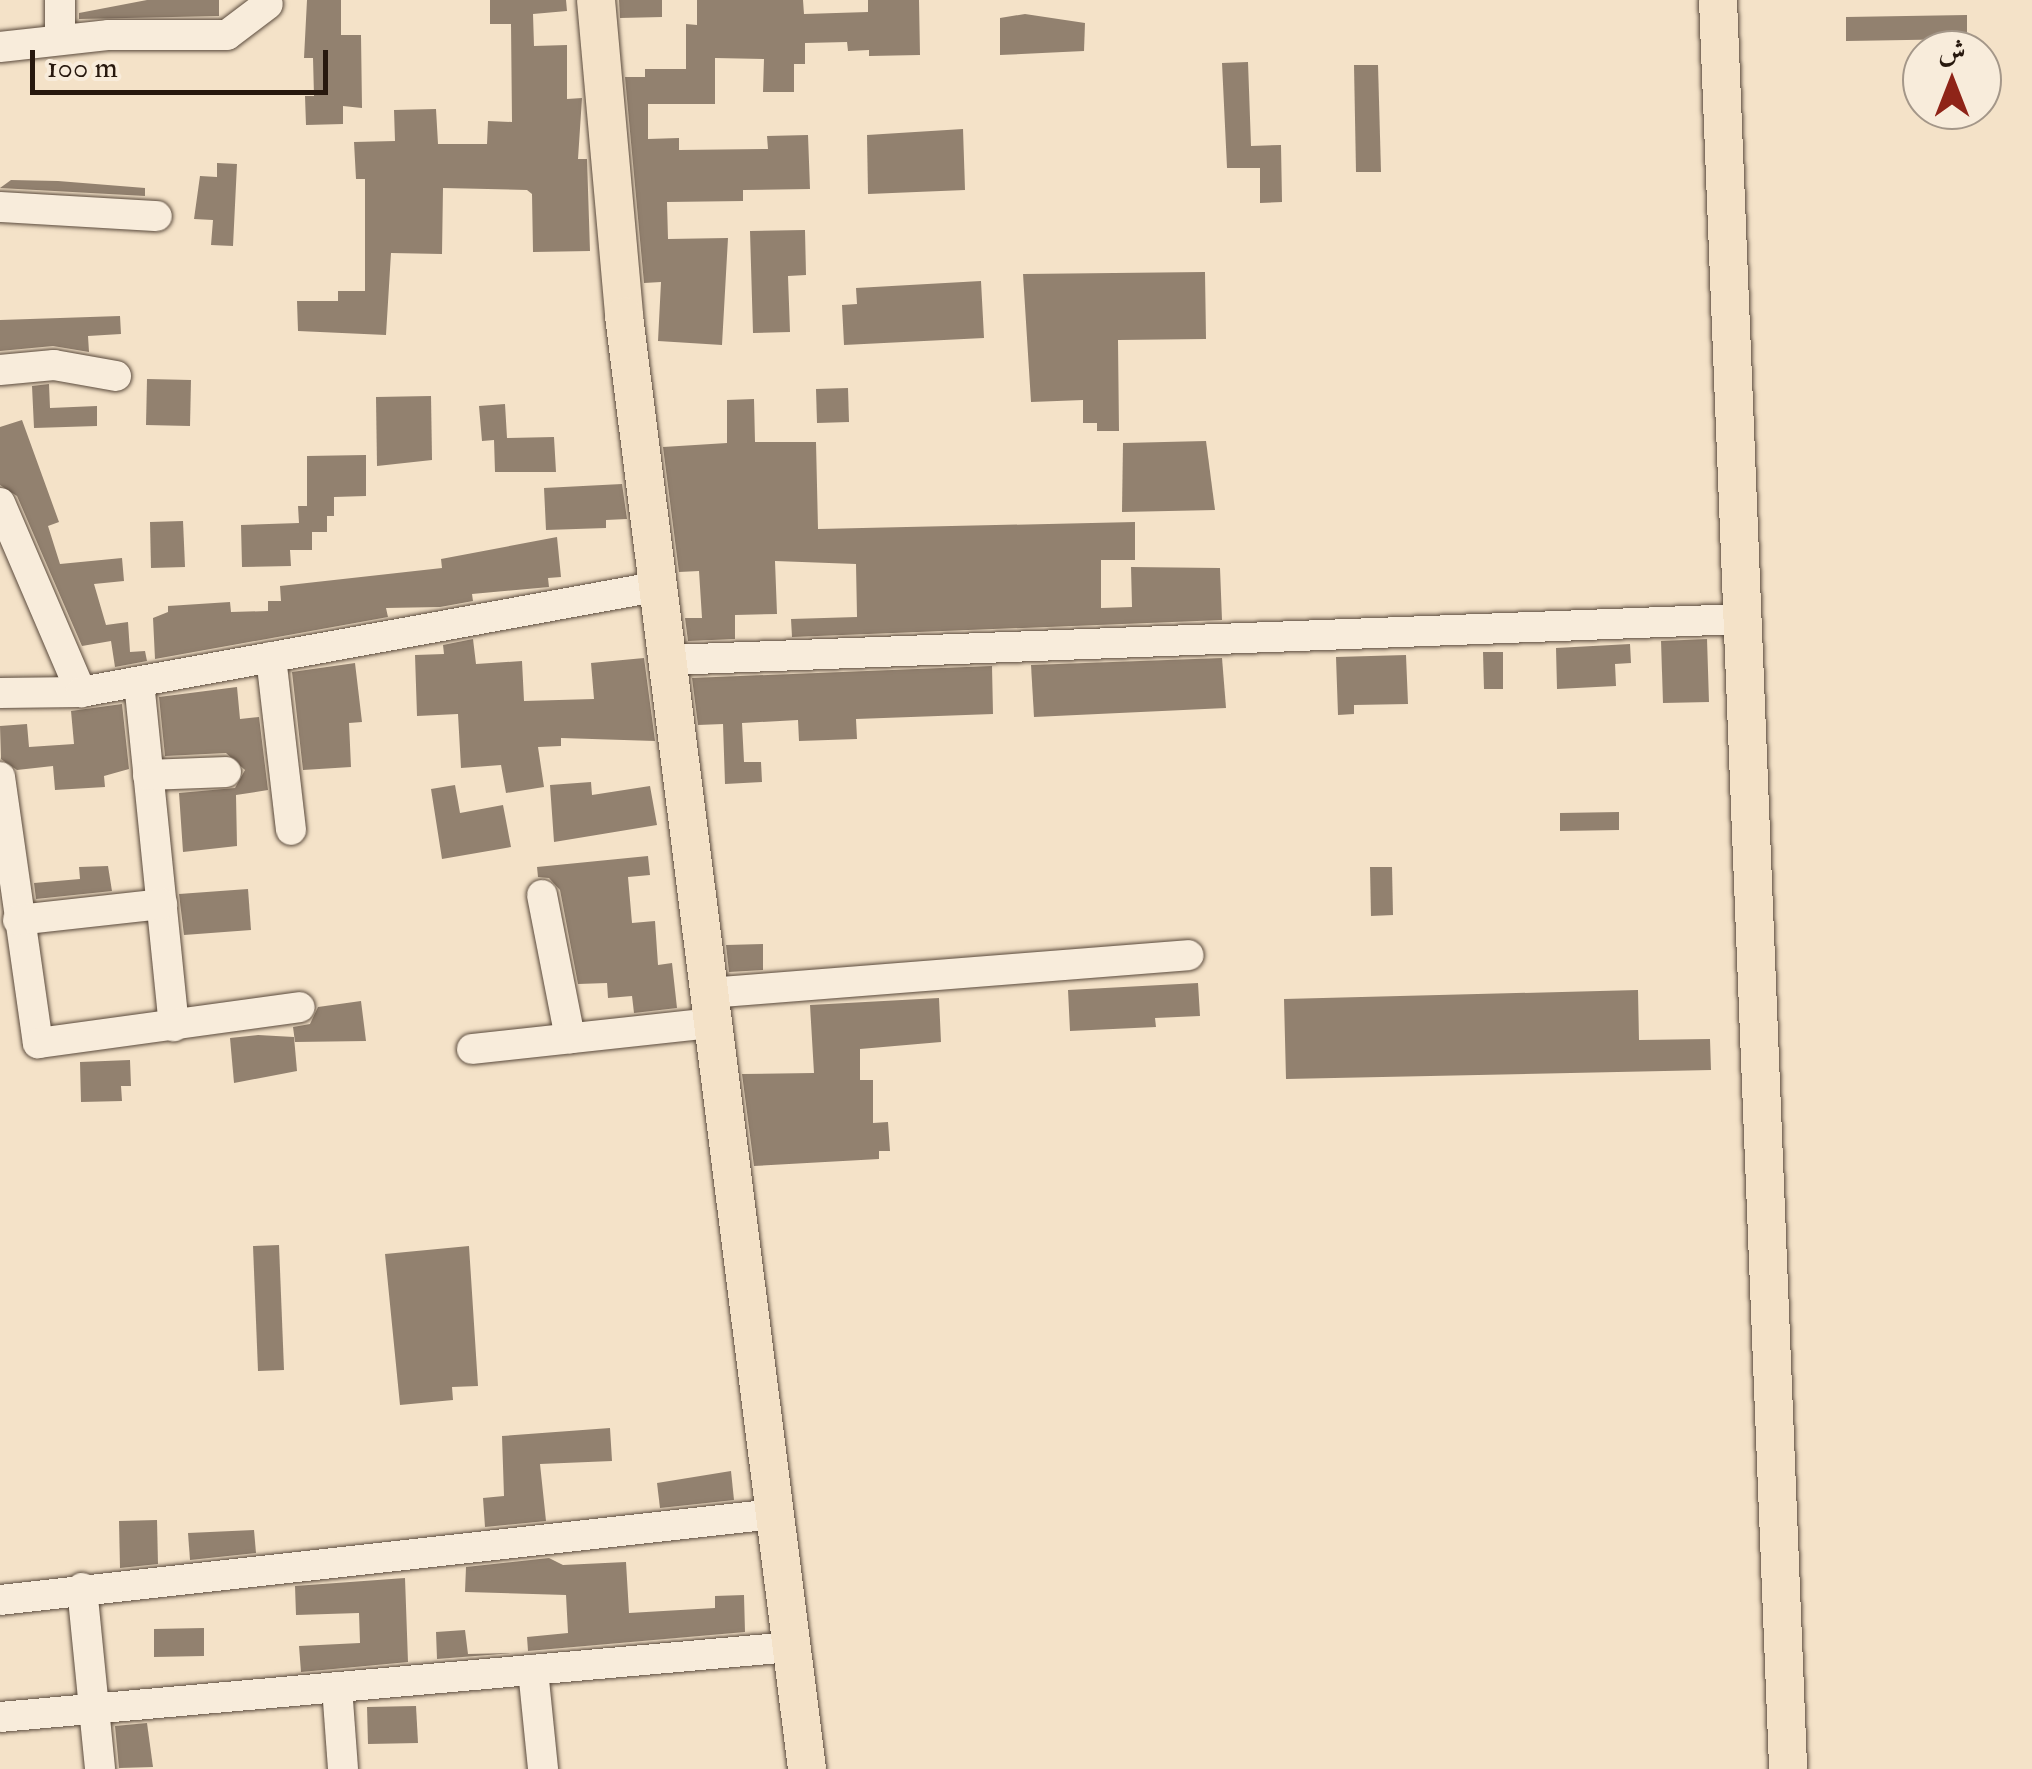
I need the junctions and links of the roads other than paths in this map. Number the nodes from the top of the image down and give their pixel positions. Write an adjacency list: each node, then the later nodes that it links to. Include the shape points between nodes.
1 (60, 0): 5 (street)
2 (596, 0): 12 (main road, via 624,316)
3 (1718, 0): 13 (main road)
4 (268, 4): 5 (street, via 227,35)
5 (60, 40): 6 (street)
6 (0, 47)
7 (0, 207): 8 (street)
8 (157, 216)
9 (0, 370): 10 (street, via 54,365)
10 (116, 376)
11 (0, 503): 17 (street)
12 (660, 586): 14 (street); 15 (main road)
13 (1742, 618): 15 (street); 44 (main road)
14 (271, 657): 16 (street); 22 (street)
15 (669, 660): 28 (main road)
16 (138, 682): 17 (street); 20 (street)
17 (81, 692): 18 (street)
18 (0, 693)
19 (226, 772): 20 (street)
20 (148, 775): 24 (street)
21 (0, 777): 25 (street)
22 (291, 830)
23 (542, 895): 30 (street)
24 (162, 904): 25 (street); 29 (street)
25 (18, 920): 29 (street, via 38,1043)
26 (1188, 955): 28 (street)
27 (300, 1007): 29 (street)
28 (710, 1008): 30 (street); 32 (main road)
29 (174, 1026)
30 (570, 1038): 31 (street)
31 (472, 1049)
32 (774, 1514): 33 (street); 35 (main road)
33 (82, 1588): 34 (street); 38 (street)
34 (0, 1600)
35 (792, 1647): 36 (street); 43 (main road)
36 (532, 1670): 37 (street); 42 (street)
37 (337, 1687): 38 (street); 41 (street)
38 (94, 1709): 39 (street); 40 (street)
39 (0, 1717)
40 (100, 1769)
41 (343, 1769)
42 (543, 1769)
43 (807, 1769)
44 (1788, 1769)

